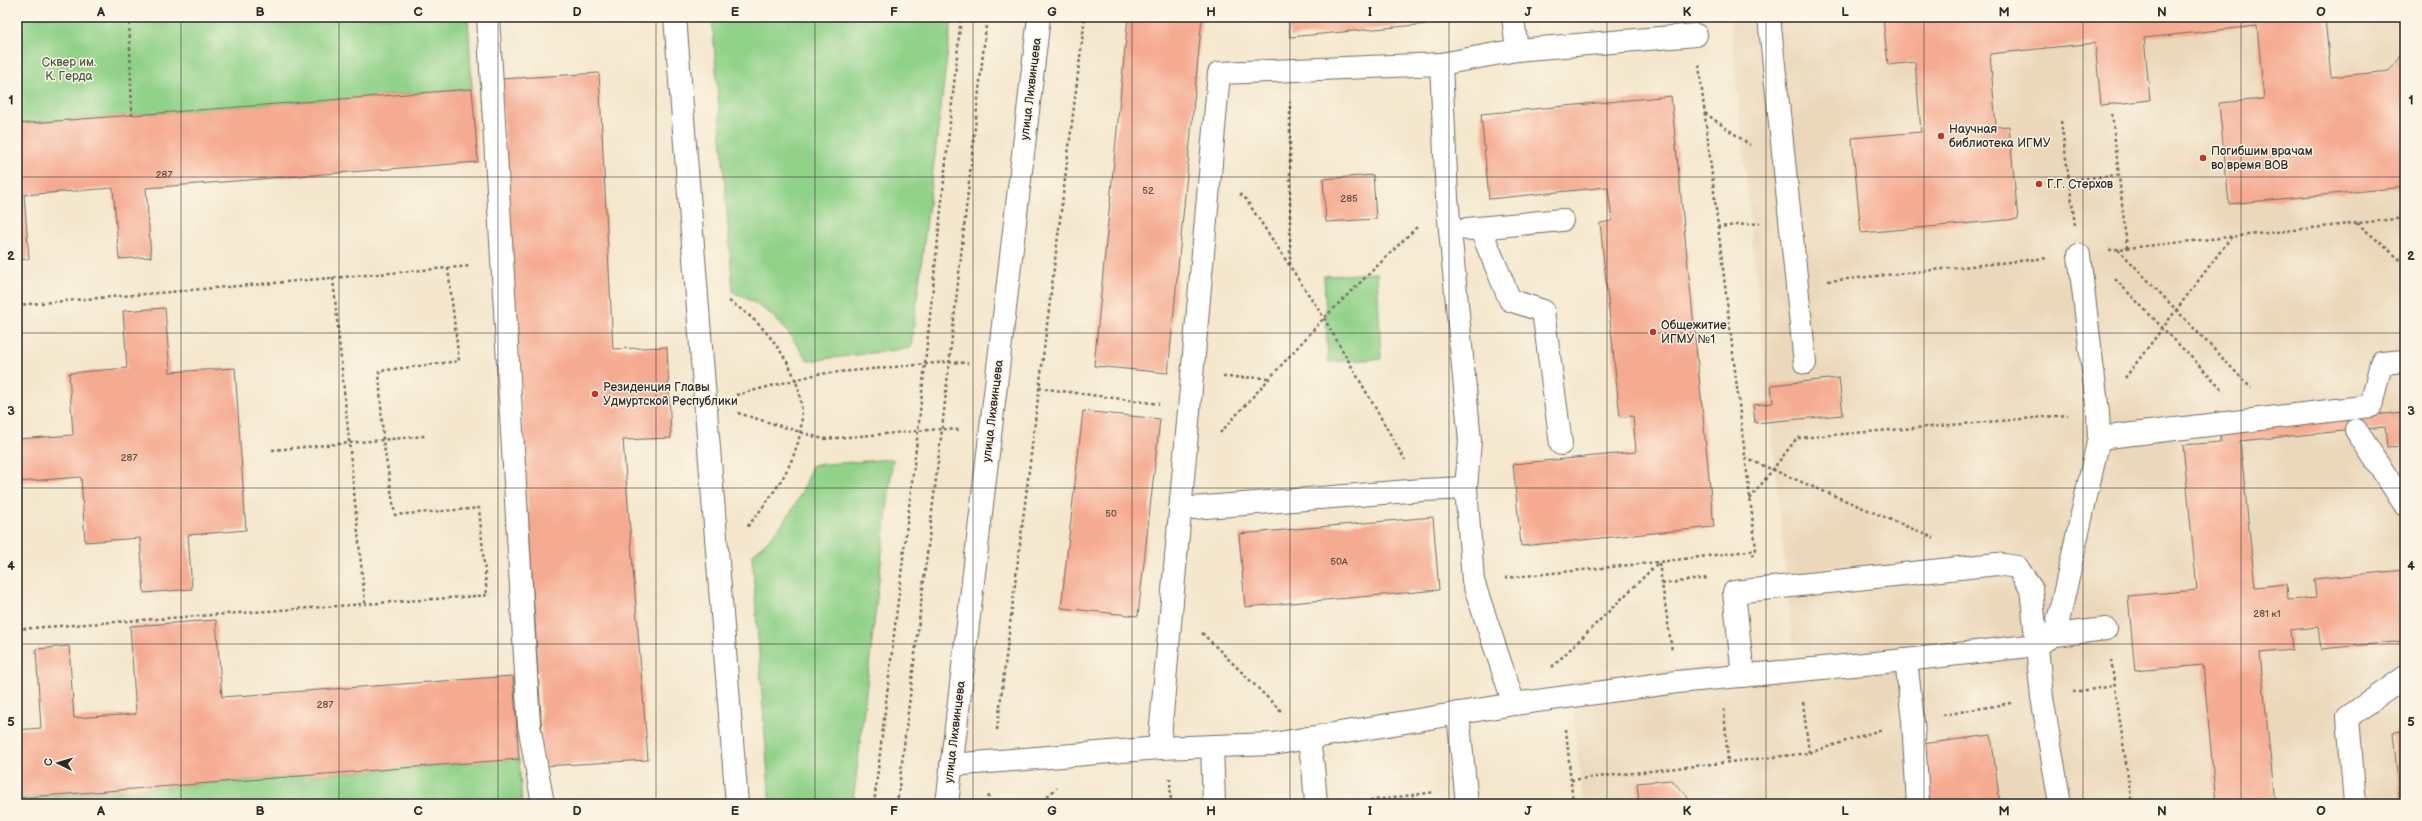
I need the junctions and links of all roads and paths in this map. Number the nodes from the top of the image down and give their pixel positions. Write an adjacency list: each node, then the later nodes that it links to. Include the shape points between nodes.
1 (130, 17): 16 (path)
2 (488, 17): 33 (street)
3 (675, 17): 39 (street)
4 (961, 17): 47 (path)
5 (987, 17): 45 (path)
6 (1039, 17): 48 (street, улица Лихвинцева)
7 (1085, 17): 52 (path)
8 (1513, 17): 11 (street)
9 (1769, 17): 19 (street)
10 (1696, 35): 11 (street); 14 (path)
11 (1517, 50): 12 (street)
12 (1441, 64): 13 (street); 22 (street)
13 (1290, 70): 18 (street, via 1220,73); 35 (path)
14 (1704, 112): 19 (path); 26 (path)
15 (2112, 114): 20 (path)
16 (132, 115)
17 (2061, 121): 21 (path)
18 (1211, 170): 35 (path, via 1245,198); 49 (street)
19 (1786, 171): 24 (street)
20 (2119, 175): 21 (path); 31 (path)
21 (2068, 180): 32 (path)
22 (1447, 198): 28 (street); 42 (path)
23 (1562, 220): 27 (street)
24 (1790, 220): 26 (path); 46 (street)
25 (2357, 223): 34 (path)
26 (1717, 227): 70 (path)
27 (1480, 228): 28 (street); 68 (street, via 1510,300 1543,311)
28 (1450, 230): 72 (street, via 1470,441)
29 (2232, 236): 41 (path)
30 (2118, 248): 41 (path)
31 (2127, 248)
32 (2079, 255): 55 (street)
33 (502, 263): 36 (path); 83 (street)
34 (2405, 264)
35 (1290, 266): 42 (path)
36 (448, 268): 38 (path); 66 (path, via 458,361 379,371)
37 (2110, 274): 43 (path)
38 (333, 278): 40 (path); 67 (path)
39 (696, 284): 51 (path, via 721,296 757,321 776,344); 53 (street)
40 (17, 305)
41 (2177, 310): 43 (path); 56 (path)
42 (1324, 318): 50 (path); 73 (path)
43 (2163, 328): 55 (path); 58 (path)
44 (2405, 361): 57 (street, via 2381,363 2371,406)
45 (948, 362): 47 (path); 48 (path); 59 (path)
46 (1805, 363)
47 (925, 364): 51 (path, via 818,374); 60 (path)
48 (998, 366): 62 (street, улица Лихвинцева)
49 (1192, 377): 50 (path); 54 (street)
50 (1270, 378): 63 (path)
51 (796, 380): 53 (path); 61 (path, via 802,397)
52 (1039, 388): 54 (path); 107 (path)
53 (706, 403): 61 (path); 79 (street)
54 (1190, 409): 76 (street)
55 (2098, 413): 65 (street); 71 (path, via 1797,438)
56 (2279, 418): 57 (street); 58 (street)
57 (2355, 418): 75 (street)
58 (2252, 420): 65 (street)
59 (942, 429): 60 (path); 62 (path); 115 (path)
60 (918, 431): 61 (path, via 823,439); 114 (path)
61 (801, 432): 79 (path, via 783,478 741,534)
62 (990, 432): 109 (street, улица Лихвинцева)
63 (1219, 434)
64 (425, 436): 66 (path)
65 (2099, 438): 89 (street)
66 (383, 440): 67 (path); 84 (path, via 394,515 479,508)
67 (349, 443): 69 (path); 85 (path)
68 (1561, 444)
69 (272, 450)
70 (1745, 458): 71 (path); 74 (path)
71 (1772, 471): 74 (path); 77 (path)
72 (1466, 488): 73 (street); 81 (street)
73 (1422, 490): 76 (street)
74 (1750, 499): 78 (path)
75 (2405, 505)
76 (1180, 509): 86 (street)
77 (1938, 540)
78 (1756, 549): 80 (path); 82 (path)
79 (718, 552): 113 (street)
80 (1659, 562): 81 (path); 94 (path); 98 (path)
81 (1473, 581): 98 (street)
82 (1734, 592): 89 (street, via 1997,564 2017,567 2031,588); 91 (street)
83 (521, 593): 84 (path); 112 (street, via 529,725)
84 (487, 596): 85 (path)
85 (365, 604): 87 (path)
86 (1172, 604): 103 (path); 105 (street)
87 (17, 629)
88 (2106, 629): 89 (street); 95 (path)
89 (2046, 640): 90 (street); 96 (street)
90 (1906, 660): 91 (street); 101 (street)
91 (1744, 676): 93 (street)
92 (2405, 677): 125 (street, via 2348,717)
93 (1721, 678): 94 (street); 108 (path)
94 (1677, 682): 97 (street)
95 (2114, 686): 96 (path); 124 (path)
96 (2042, 697): 101 (path); 123 (street)
97 (1563, 698): 98 (street); 110 (path)
98 (1514, 704): 99 (street)
99 (1458, 713): 103 (street); 111 (street)
100 (1804, 713): 106 (path)
101 (1913, 721): 122 (street)
102 (1875, 731): 106 (path)
103 (1308, 738): 104 (street, via 1272,744); 119 (street, via 1314,766)
104 (1212, 746): 105 (street); 118 (street)
105 (1158, 748): 107 (street)
106 (1809, 753): 108 (path)
107 (993, 762): 109 (street); 117 (path)
108 (1728, 762): 110 (path)
109 (951, 764): 116 (street, улица Лихвинцева)
110 (1571, 780): 121 (path)
111 (1466, 796): 120 (path)
112 (543, 804)
113 (737, 804)
114 (874, 804)
115 (897, 804)
116 (947, 804)
117 (988, 804)
118 (1214, 804)
119 (1316, 804)
120 (1346, 804)
121 (1573, 804)
122 (1918, 804)
123 (2060, 804)
124 (2132, 804)
125 (2355, 804)

